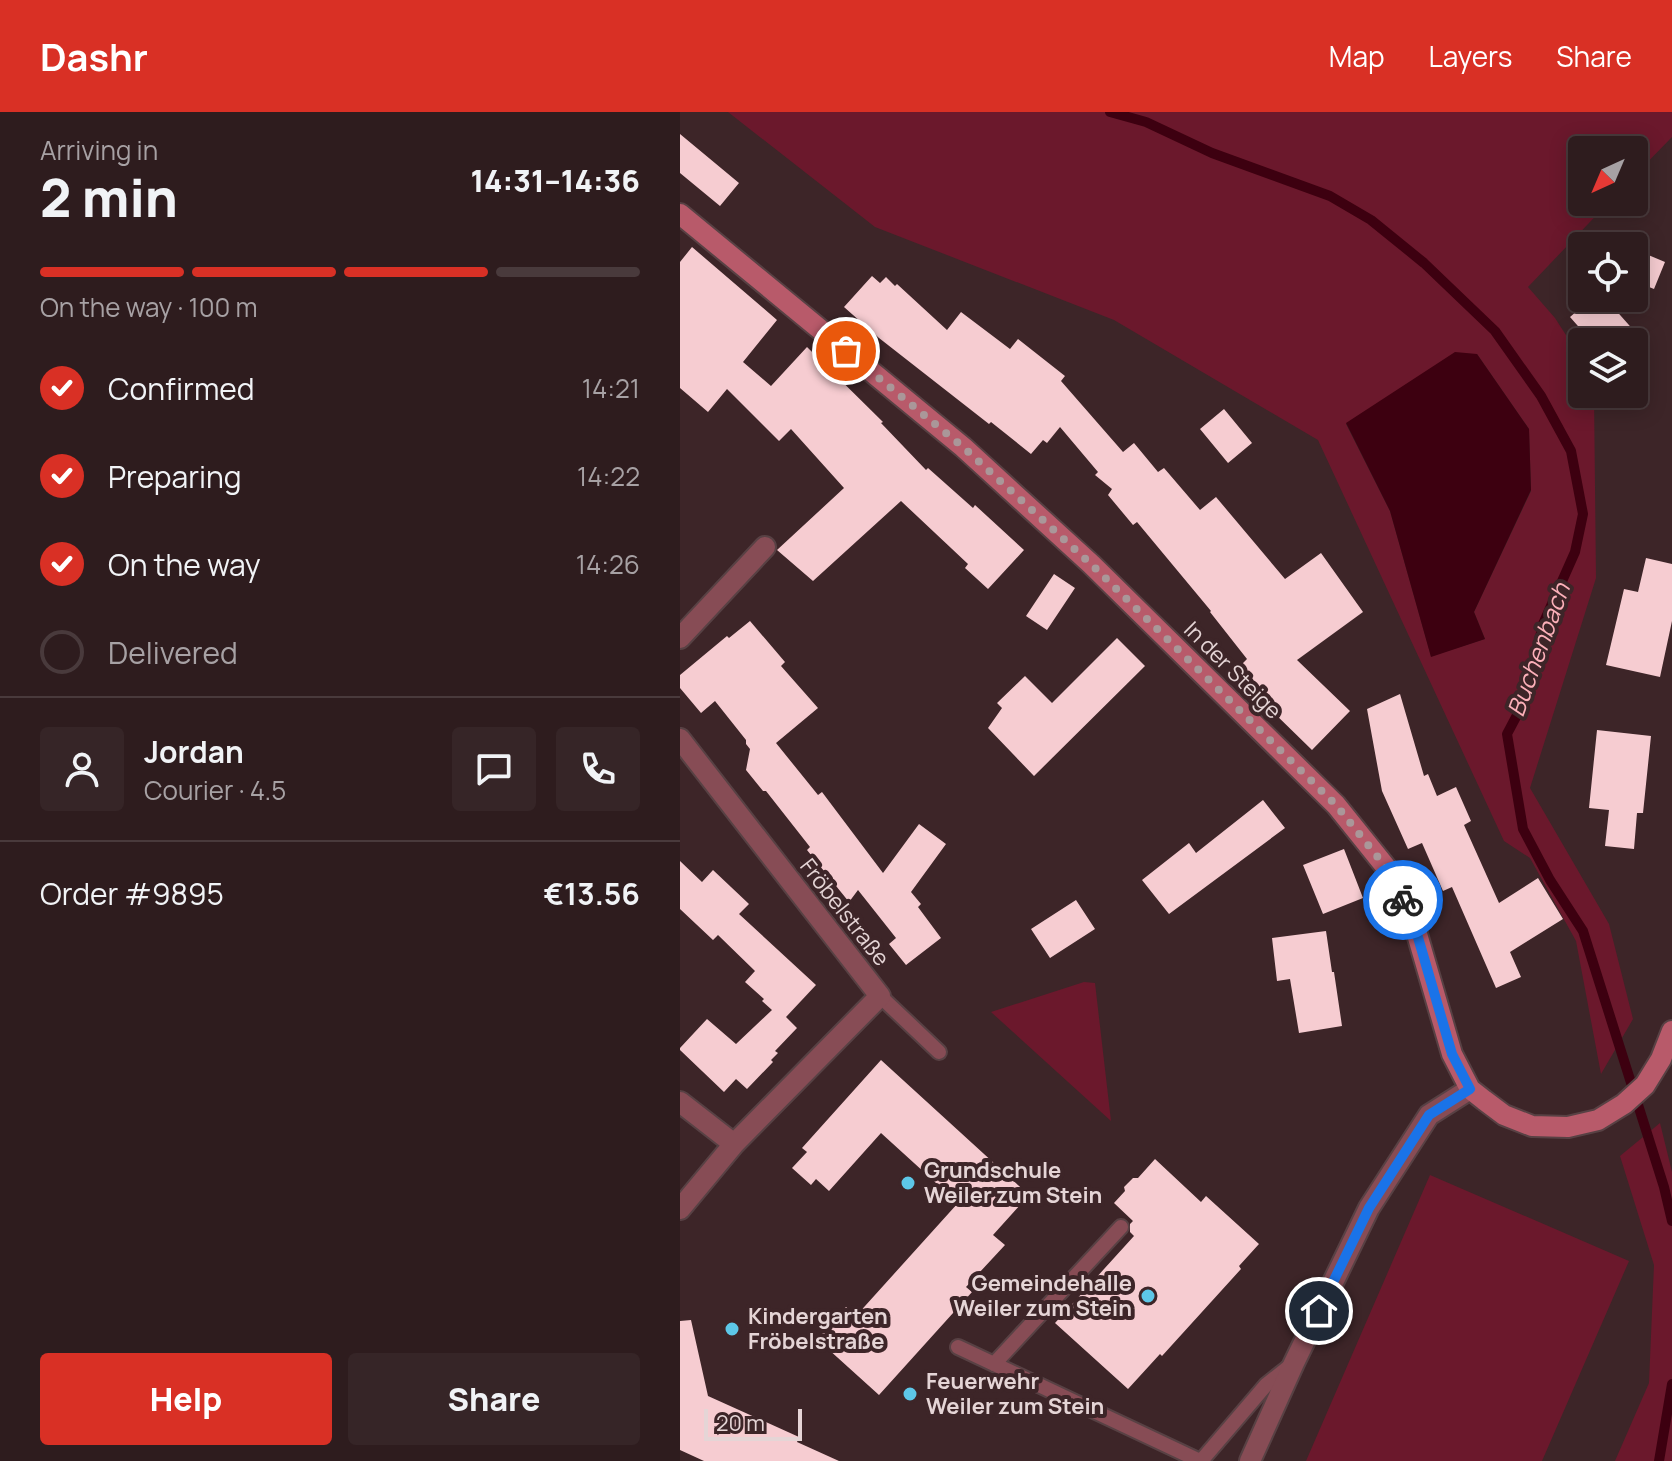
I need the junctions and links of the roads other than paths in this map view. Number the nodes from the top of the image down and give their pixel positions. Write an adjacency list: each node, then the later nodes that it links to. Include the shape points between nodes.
1 (680, 214): 8 (main road, In der Steige, via 975,458 1336,805 1393,876 1417,934 1452,1054)
2 (765, 547): 3 (street)
3 (680, 638)
4 (680, 739): 5 (street, Fröbelstraße)
5 (880, 996): 7 (lane); 10 (street, Fröbelstraße)
6 (1672, 1031): 8 (main road, In der Steige, via 1645,1085 1598,1120 1568,1127 1532,1126 1504,1115)
7 (939, 1052)
8 (1470, 1089): 14 (street, via 1429,1115 1369,1208)
9 (680, 1102): 10 (street)
10 (734, 1144): 11 (street, Fröbelstraße)
11 (680, 1209)
12 (1121, 1227): 15 (lane)
13 (958, 1347): 15 (lane)
14 (1294, 1363): 16 (lane, via 1266,1385); 17 (street)
15 (994, 1364): 16 (lane)
16 (1201, 1461)
17 (1250, 1461)

